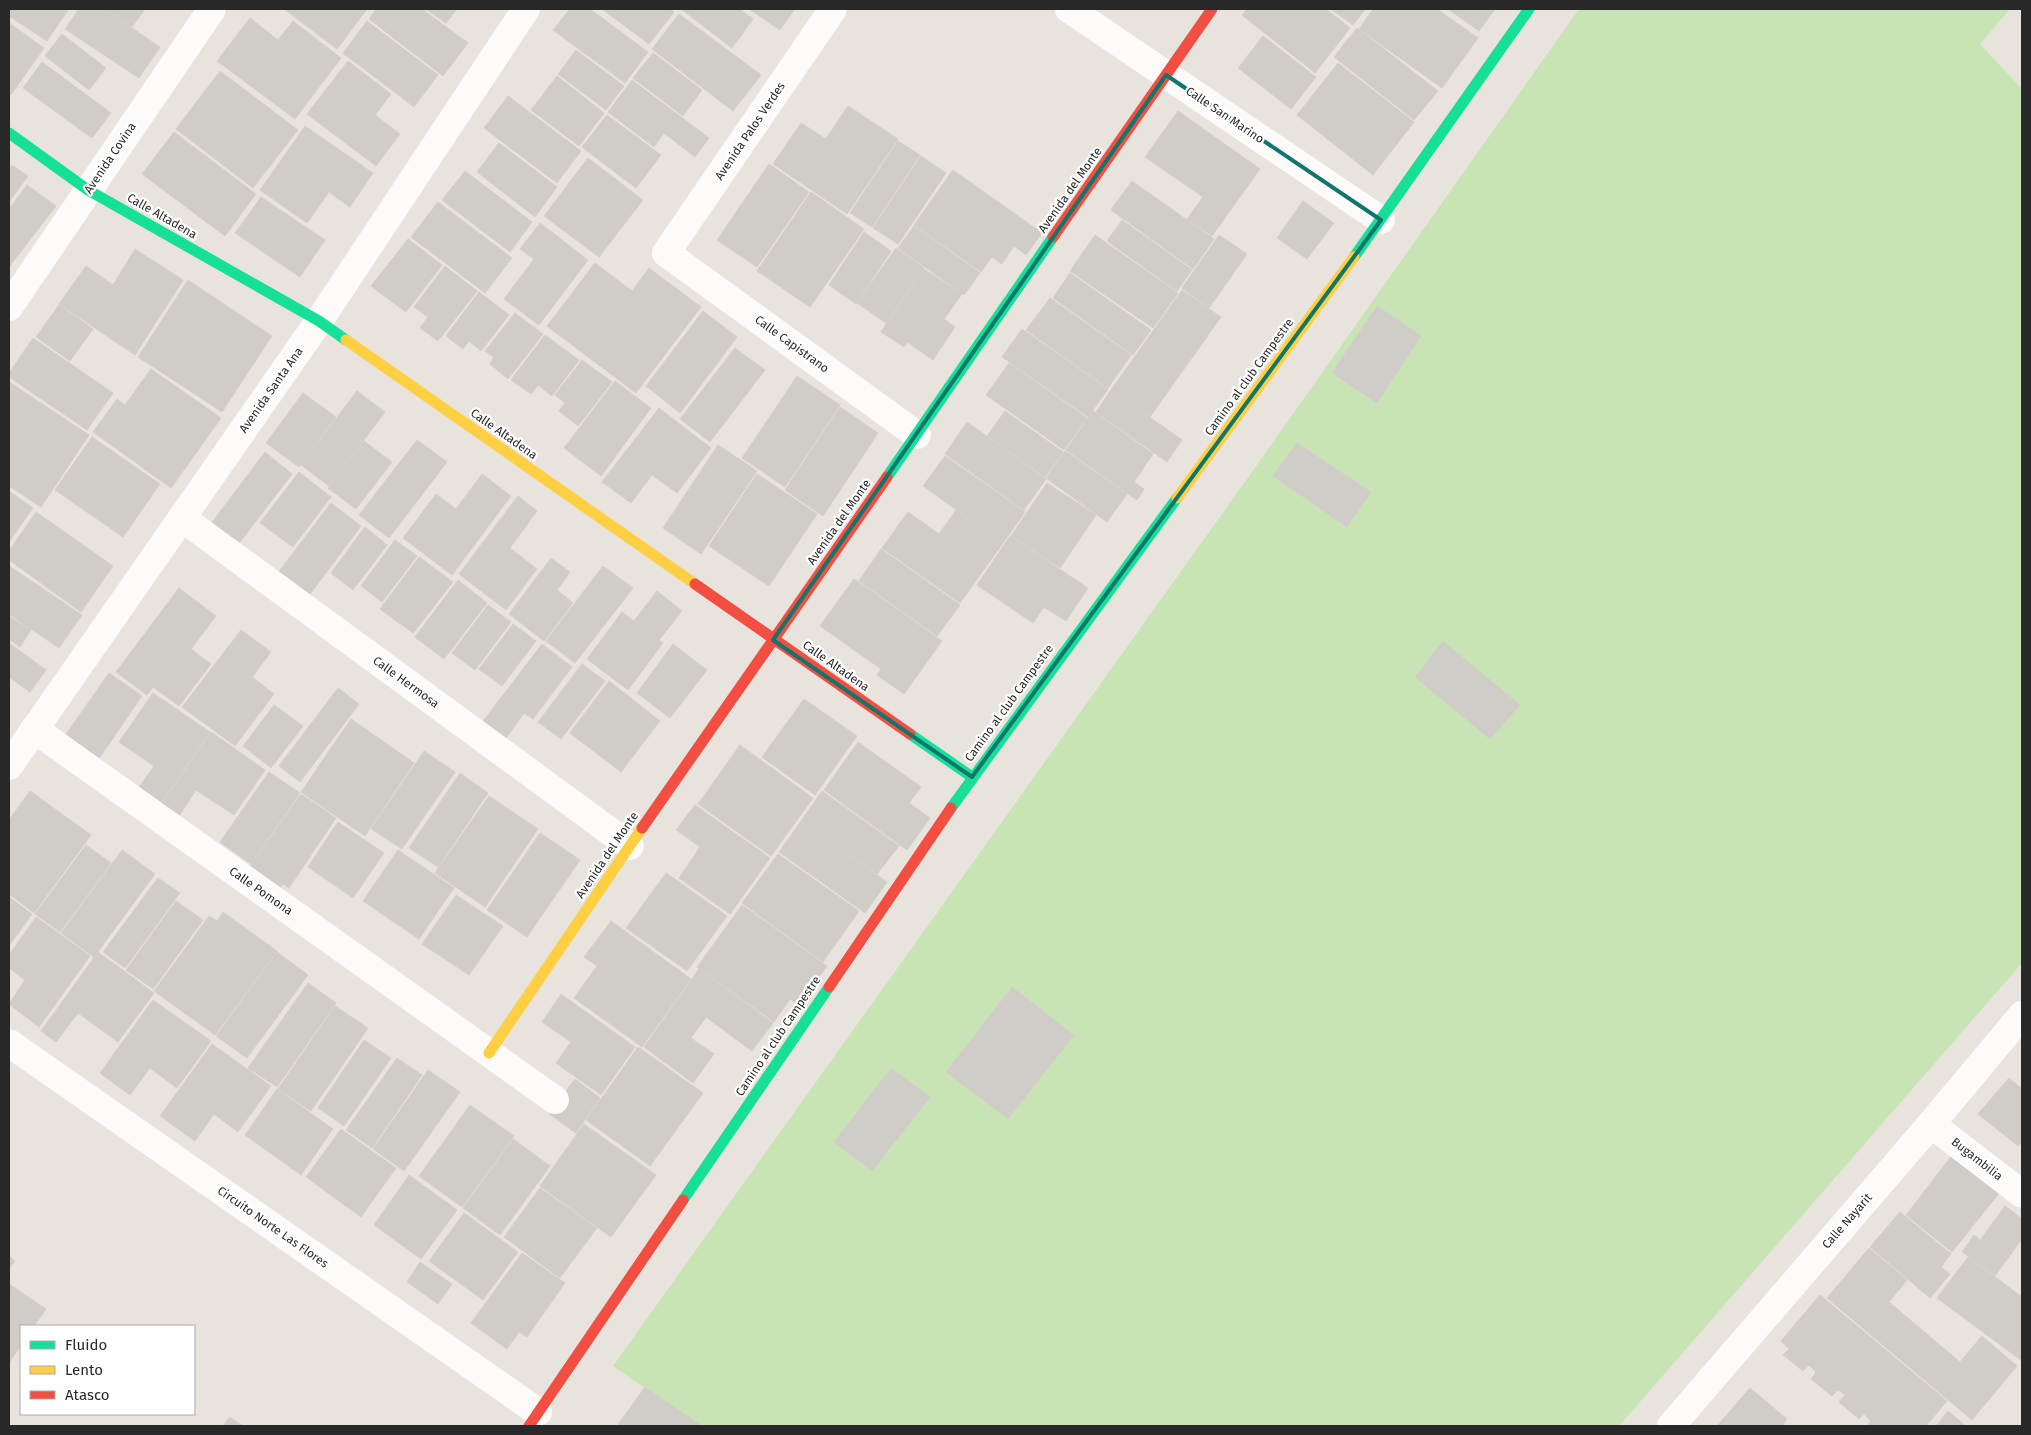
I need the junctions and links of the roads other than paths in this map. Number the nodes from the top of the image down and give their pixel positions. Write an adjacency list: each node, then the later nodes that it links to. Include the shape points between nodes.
1 (212, 9): 9 (street, Avenida Covina)
2 (526, 9): 13 (street, Avenida Santa Ana)
3 (833, 9): 11 (street, Avenida Palos Verdes)
4 (1069, 9): 7 (street, Calle San Marino)
5 (1212, 9): 7 (street, Avenida del Monte)
6 (1529, 9): 10 (street, Camino al club Campestre)
7 (1166, 75): 10 (street, Calle San Marino); 14 (street, Avenida del Monte)
8 (9, 133): 9 (street, Calle Altadena)
9 (88, 190): 12 (street, Avenida Covina); 13 (street, Calle Altadena)
10 (1381, 220): 19 (street, Camino al club Campestre)
11 (666, 253): 14 (street, Calle Capistrano)
12 (9, 307)
13 (319, 321): 15 (street, Avenida Santa Ana); 16 (street, Calle Altadena)
14 (917, 435): 16 (street, Avenida del Monte)
15 (182, 518): 17 (street, Avenida Santa Ana); 20 (street, Calle Hermosa)
16 (773, 640): 19 (street, Calle Altadena); 20 (street, Avenida del Monte)
17 (34, 730): 18 (street, Avenida Santa Ana); 23 (street, Calle Pomona)
18 (9, 766)
19 (972, 777): 27 (street, Camino al club Campestre)
20 (630, 846): 23 (street, Avenida del Monte)
21 (2022, 1015): 25 (street, Calle Nayarit)
22 (9, 1043): 27 (street, Circuito Norte Las Flores)
23 (488, 1053): 24 (street, Calle Pomona)
24 (555, 1100)
25 (1931, 1124): 26 (street, Bugambilia); 28 (street, Calle Nayarit)
26 (2022, 1194)
27 (533, 1419)
28 (1671, 1426)

